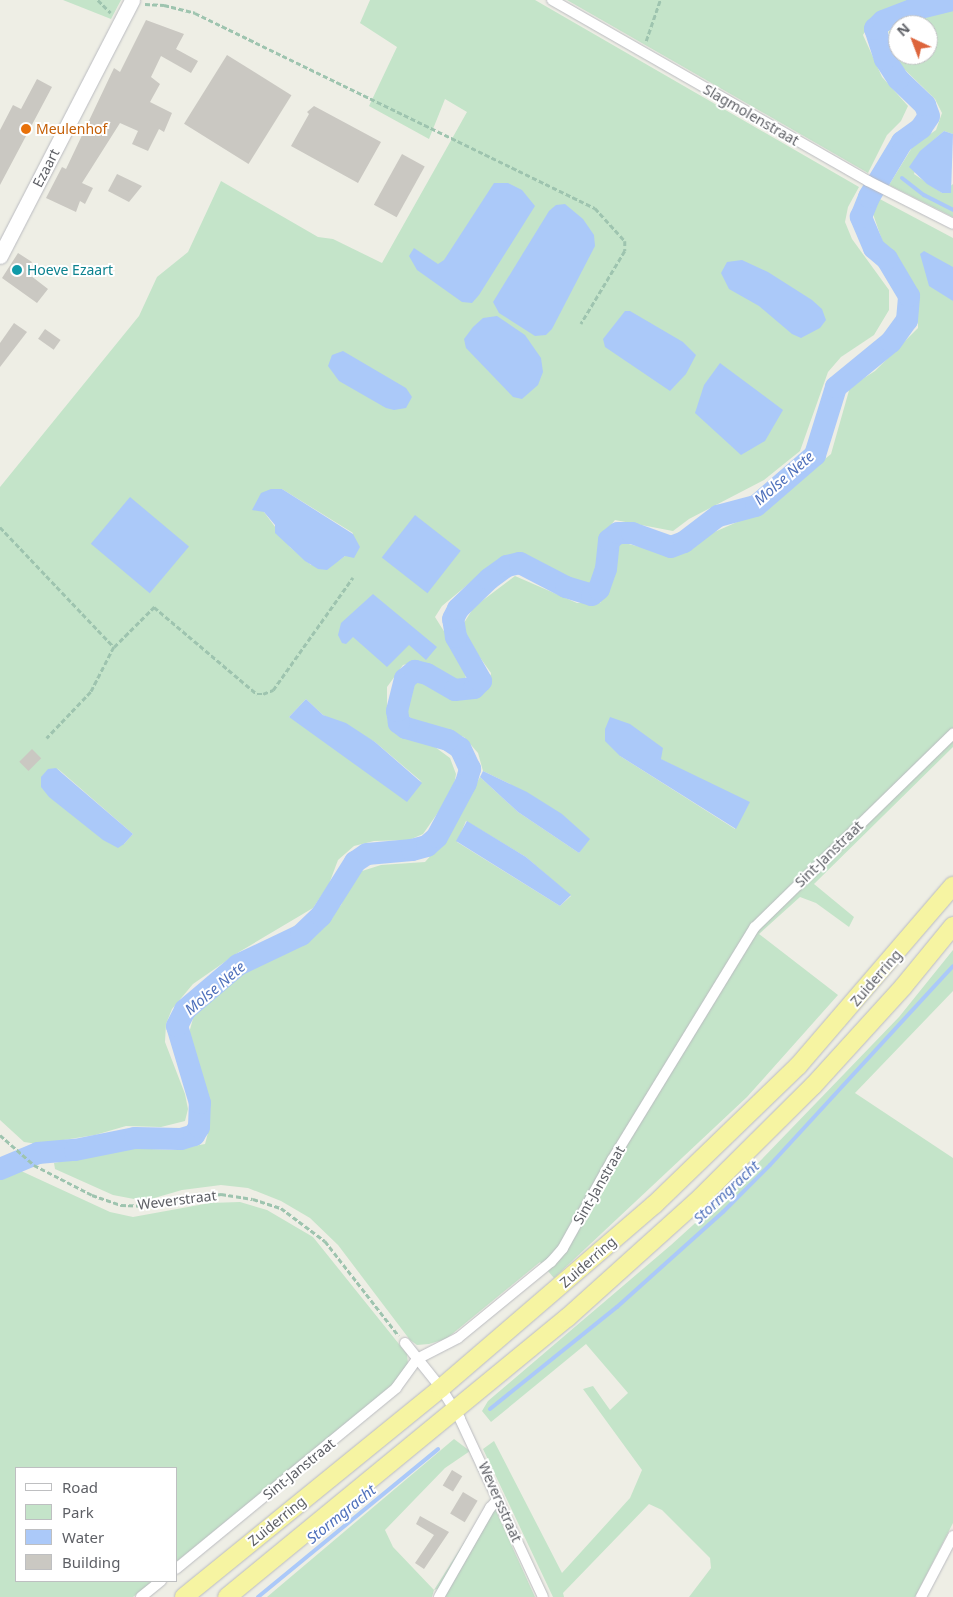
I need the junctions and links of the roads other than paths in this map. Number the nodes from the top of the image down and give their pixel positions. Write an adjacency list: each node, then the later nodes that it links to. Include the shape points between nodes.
1 (552, 0): 3 (street, Slagmolenstraat, via 868,181)
2 (131, 2): 4 (main road, Ezaart)
3 (953, 224)
4 (1, 251)
5 (953, 734): 9 (street, Sint-Janstraat, via 755,927 557,1255 458,1338)
6 (953, 886): 10 (highway, Zuiderring, via 849,1010 743,1122 654,1205)
7 (953, 926): 11 (highway, Zuiderring, via 904,987 813,1086 703,1196 567,1318)
8 (405, 1343): 9 (street)
9 (418, 1359): 10 (street); 14 (street, Sint-Janstraat, via 396,1388)
10 (441, 1388): 11 (street, Weversstraat); 17 (highway, Zuiderring)
11 (454, 1409): 12 (street, Weversstraat); 18 (highway, Zuiderring)
12 (498, 1499): 19 (street); 20 (street, Weversstraat)
13 (953, 1536): 21 (street)
14 (178, 1567)
15 (160, 1582): 16 (street)
16 (141, 1597)
17 (184, 1597)
18 (227, 1597)
19 (439, 1597)
20 (543, 1597)
21 (921, 1597)

